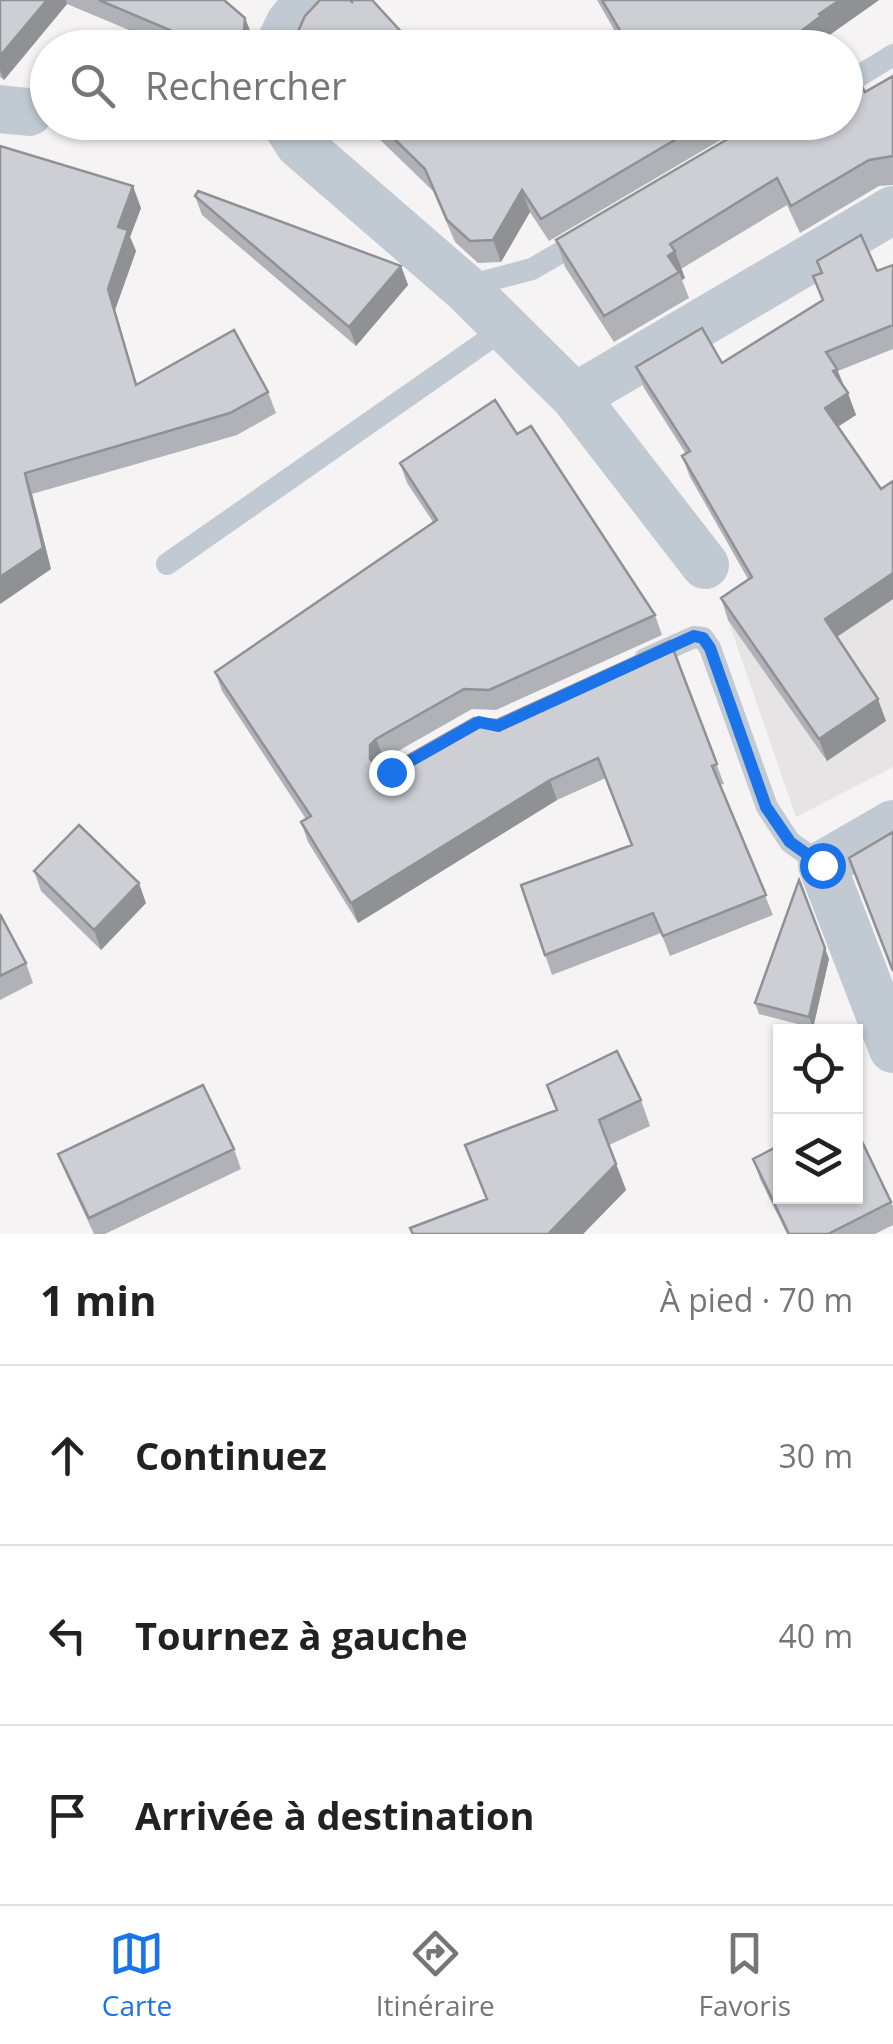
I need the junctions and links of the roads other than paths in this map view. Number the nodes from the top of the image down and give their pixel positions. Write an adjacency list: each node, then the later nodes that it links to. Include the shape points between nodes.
1 (309, 0): 2 (street)
2 (287, 30)
3 (893, 55): 4 (lane)
4 (863, 74)
5 (297, 140): 8 (street)
6 (893, 210): 10 (street)
7 (599, 230): 8 (lane, via 532,270)
8 (464, 286): 9 (street)
9 (505, 328): 10 (street); 11 (lane)
10 (575, 397): 12 (street)
11 (166, 564)
12 (705, 564)
13 (622, 669): 15 (lane, via 694,636 703,638 766,807 790,842)
14 (893, 824): 15 (street)
15 (822, 865): 16 (street)
16 (893, 1048)

